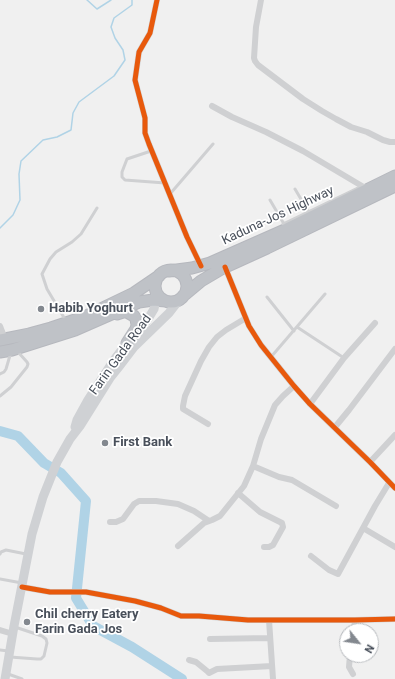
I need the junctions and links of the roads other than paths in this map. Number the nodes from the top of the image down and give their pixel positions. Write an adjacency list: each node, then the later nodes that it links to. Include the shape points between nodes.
1 (157, 0): 6 (street, via 150,33 139,52 135,80 145,118 145,133)
2 (261, 0): 4 (street, via 256,27 255,62 303,99 336,119 383,140)
3 (212, 106): 10 (street, via 303,151)
4 (395, 142)
5 (213, 144): 12 (lane)
6 (152, 151): 8 (street); 8 (lane, via 127,159 122,177 125,180)
7 (395, 176): 10 (highway, Kaduna-Jos Highway)
8 (165, 184): 12 (street)
9 (395, 186): 18 (highway, Kaduna-Jos Highway)
10 (365, 187): 15 (lane); 16 (highway, Kaduna-Jos Highway)
11 (296, 189): 15 (lane)
12 (170, 195): 17 (street)
13 (270, 200): 16 (lane)
14 (97, 208): 26 (lane, via 81,234 56,252 42,274 47,289)
15 (308, 211): 16 (lane)
16 (285, 226): 17 (highway, Kaduna-Jos Highway)
17 (201, 266): 19 (highway, Kaduna-Jos Highway)
18 (225, 267): 23 (highway, Kaduna-Jos Highway, via 201,281); 25 (street)
19 (164, 273): 22 (highway, via 156,281); 23 (highway, via 173,271 183,276 186,288); 26 (highway, via 129,296)
20 (325, 294): 29 (lane)
21 (267, 296): 30 (lane)
22 (159, 298): 23 (highway, via 174,302); 24 (highway, via 140,302); 32 (main road, Farin Gada Road, via 144,325)
23 (181, 298): 45 (main road, Farin Gada Road, via 126,357)
24 (110, 315): 32 (highway, via 127,312 136,319 136,329); 33 (highway, via 75,330)
25 (246, 318): 36 (street); 42 (street, via 217,337 209,347 185,396 183,409)
26 (67, 323): 31 (highway)
27 (375, 323): 37 (street)
28 (0, 326): 31 (street)
29 (297, 327): 30 (lane); 37 (lane)
30 (294, 331): 36 (lane)
31 (2, 340)
32 (127, 343): 45 (main road, Farin Gada Road, via 88,400)
33 (14, 349): 35 (highway); 38 (lane, via 6,369); 40 (lane, via 28,364 11,387)
34 (395, 349): 43 (street)
35 (0, 352)
36 (271, 357): 39 (street)
37 (344, 358): 41 (street)
38 (0, 374)
39 (294, 386): 41 (street); 47 (street, via 275,405)
40 (0, 396)
41 (310, 404): 43 (street)
42 (208, 424)
43 (335, 428): 46 (street)
44 (395, 435): 46 (street)
45 (70, 439): 59 (main road, Farin Gada Road, via 50,478)
46 (370, 462): 48 (street)
47 (253, 466): 50 (street); 51 (street, via 292,480)
48 (389, 483): 49 (street); 54 (street)
49 (395, 488)
50 (238, 493): 52 (street, via 220,516); 56 (street, via 260,512 282,523 283,527 273,545)
51 (336, 506)
52 (209, 521): 53 (street, via 178,504 139,501 123,519); 55 (street)
53 (110, 522)
54 (363, 528): 57 (street); 60 (street, via 338,574)
55 (178, 546)
56 (264, 547)
57 (395, 547)
58 (0, 554): 59 (lane, via 6,550)
59 (28, 554): 62 (main road, Farin Gada Road)
60 (311, 556)
61 (0, 579): 62 (lane)
62 (22, 585): 64 (street, via 50,592 86,592 128,600 181,616); 68 (main road, Farin Gada Road)
63 (395, 619): 65 (street)
64 (269, 620): 65 (street); 69 (street)
65 (355, 620): 66 (street)
66 (355, 623)
67 (0, 630): 68 (street)
68 (13, 630): 72 (main road, Farin Gada Road); 72 (lane, via 42,636 47,643 41,659)
69 (269, 638): 70 (street); 75 (street)
70 (210, 639)
71 (0, 650): 72 (lane)
72 (9, 654): 77 (main road, Farin Gada Road)
73 (190, 660): 75 (street, via 209,673 217,669)
74 (349, 663): 76 (street)
75 (272, 666): 79 (street)
76 (353, 674)
77 (5, 676): 78 (lane)
78 (22, 679)
79 (273, 679)

